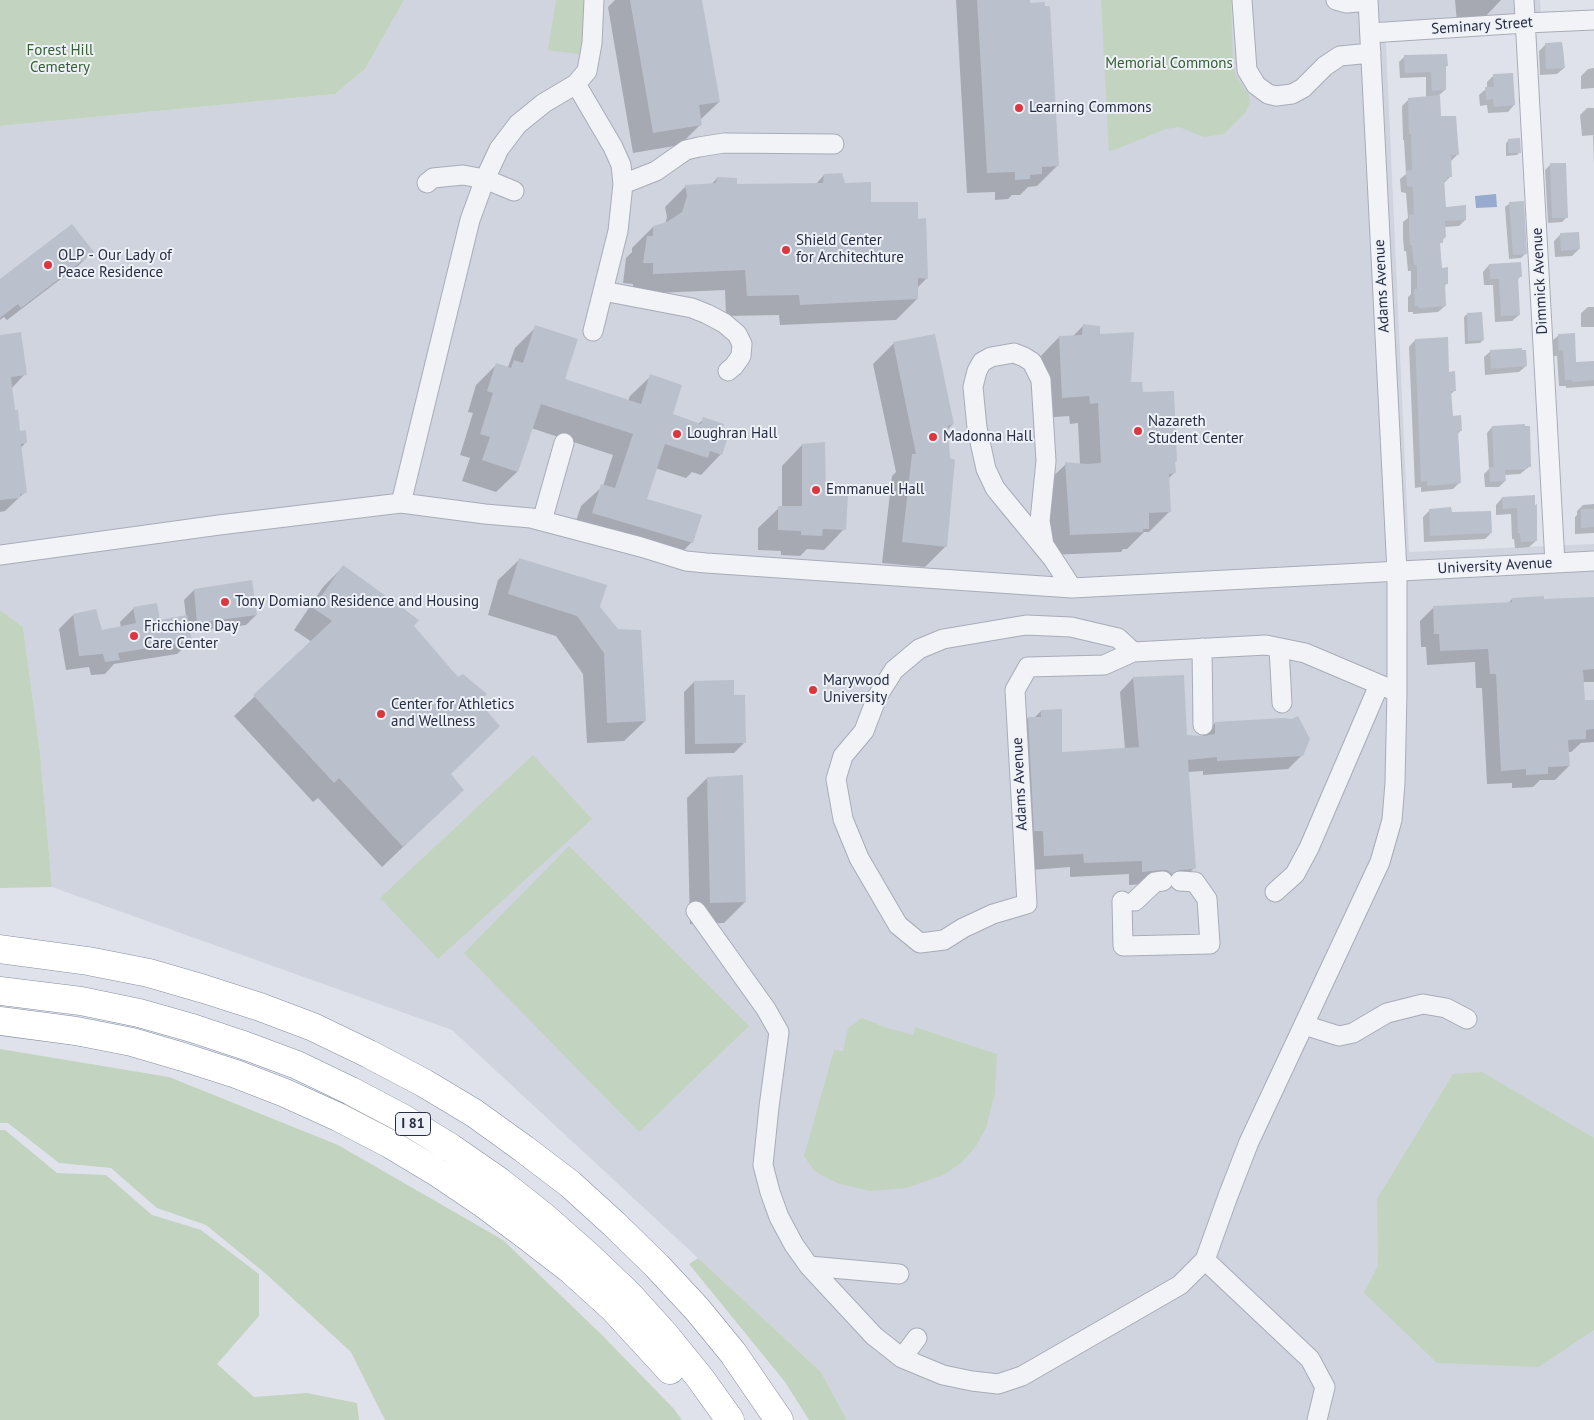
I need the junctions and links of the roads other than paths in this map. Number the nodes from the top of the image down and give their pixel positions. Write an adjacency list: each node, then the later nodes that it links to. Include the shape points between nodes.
1 (594, 0): 10 (street, via 591,57 588,71)
2 (1242, 0): 9 (street, via 1247,70 1256,85 1268,94 1292,94 1340,56)
3 (1336, 0): 4 (street, via 1347,3)
4 (1368, 0): 8 (street, Adams Avenue)
5 (1524, 0): 7 (street, Dimmick Avenue)
6 (1594, 20): 7 (street, Seminary Street)
7 (1526, 23): 8 (street, Seminary Street); 25 (street, Dimmick Avenue)
8 (1370, 33): 9 (street, Adams Avenue)
9 (1371, 53): 26 (street, Adams Avenue)
10 (576, 84): 12 (street, via 544,103 518,124 499,148); 14 (street, via 613,147 621,166)
11 (834, 144): 14 (street, via 724,143 699,147 686,150 656,171)
12 (484, 180): 13 (street, via 448,175 433,178); 15 (street); 20 (street, via 470,220)
13 (427, 183)
14 (622, 184): 16 (street, via 618,231)
15 (514, 191)
16 (603, 291): 17 (street); 18 (street, via 692,308 724,323 737,334 742,344 741,356)
17 (593, 331)
18 (728, 371)
19 (564, 443): 21 (street)
20 (400, 503): 21 (street, University Avenue); 22 (street, University Avenue)
21 (542, 521): 27 (street, University Avenue, via 706,564)
22 (0, 556)
23 (1054, 560): 23 (street, via 995,488 986,469 972,387 982,362 992,357 1014,354 1024,357 1032,362 1041,380 1046,461 1040,521 1044,545); 27 (street)
24 (1594, 561): 25 (street, University Avenue)
25 (1555, 563): 26 (street, University Avenue)
26 (1397, 572): 27 (street, University Avenue); 32 (street, Adams Avenue)
27 (1072, 588)
28 (1202, 648): 29 (street, via 1266,645); 30 (street); 34 (street)
29 (1279, 648): 31 (street, via 1305,653); 33 (street)
30 (1132, 652): 30 (street, Adams Avenue, via 1118,638 1071,627 1026,625 943,639 919,649 894,670 877,697 864,731 843,756 836,779 843,820 859,858 898,925 920,943 944,940 993,914 1026,904 1016,690 1028,667 1104,665)
31 (1379, 685): 32 (street); 35 (street, via 1309,848 1295,874)
32 (1397, 692): 42 (street, Adams Avenue, via 1392,820 1380,862)
33 (1282, 703)
34 (1203, 725)
35 (1275, 892)
36 (1128, 901): 36 (street, via 1123,946 1210,944 1207,899 1195,882 1155,882)
37 (696, 911): 44 (street, via 779,1032 764,1164 779,1217)
38 (0, 949): 50 (highway, I 81, via 149,973 260,1007 370,1054 474,1113 570,1184 658,1266 733,1353)
39 (0, 990): 49 (highway, I 81, via 81,1001 192,1028 297,1065 404,1119 500,1182 586,1254 666,1336)
40 (1467, 1019): 42 (street, via 1446,1008 1423,1004 1388,1013 1353,1033 1339,1036)
41 (0, 1020): 48 (highway, via 132,1042 184,1057 285,1093 390,1144 484,1204 571,1270 651,1348)
42 (1304, 1025): 43 (street, Adams Avenue, via 1249,1142)
43 (1205, 1260): 47 (street, via 1180,1285 1022,1376 998,1384 944,1375); 51 (street, via 1310,1359 1325,1387)
44 (809, 1266): 45 (street); 47 (street, via 874,1336)
45 (899, 1274)
46 (916, 1338): 47 (street)
47 (902, 1358)
48 (710, 1420)
49 (730, 1420)
50 (779, 1420)
51 (1317, 1420)

